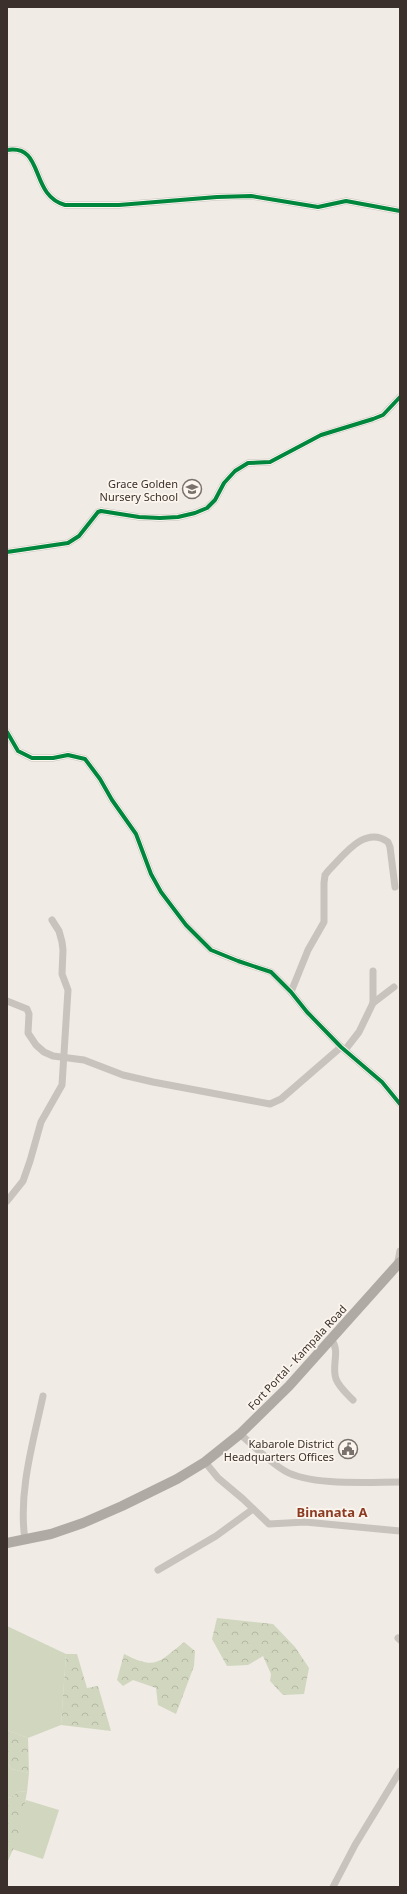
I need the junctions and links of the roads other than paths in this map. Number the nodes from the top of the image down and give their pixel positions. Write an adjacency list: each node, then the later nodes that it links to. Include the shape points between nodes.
1 (7, 150): 2 (street, via 17,150 29,156 44,190 57,203 65,205 119,205 251,196 318,207 346,201)
2 (400, 211)
3 (400, 397): 4 (street, via 384,415 321,434 270,462 248,463 235,471 224,483 215,500 207,508 178,517 160,518 102,511 98,512 79,536 68,542)
4 (7, 552)
5 (7, 732): 10 (street, via 18,751 32,758 68,755 85,759 136,834 151,874 186,925 211,950 271,972)
6 (395, 887): 10 (street, via 390,847 388,842 381,838 360,840 329,870 324,883 324,922 308,950)
7 (52, 920): 14 (street, via 62,942 62,974 68,990)
8 (373, 971): 12 (street)
9 (394, 987): 12 (street)
10 (291, 992): 13 (street)
11 (7, 1001): 14 (street, via 29,1011 28,1033 36,1045 44,1052)
12 (373, 1002): 13 (street, via 359,1032)
13 (343, 1049): 14 (street, via 281,1099 270,1104 153,1082 123,1075 84,1060); 15 (street, via 382,1082)
14 (65, 1059): 16 (street, via 62,1085 41,1122 23,1181)
15 (400, 1104)
16 (7, 1201)
17 (400, 1251): 18 (street)
18 (398, 1264): 19 (highway, Fort Portal - Kampala Road)
19 (331, 1339): 21 (street, via 336,1347 338,1384); 22 (highway, Fort Portal - Kampala Road, via 289,1386)
20 (43, 1396): 27 (street, via 25,1486)
21 (353, 1400)
22 (240, 1434): 23 (highway, Fort Portal - Kampala Road); 24 (street, via 278,1466 294,1475 312,1479)
23 (205, 1462): 25 (street, via 218,1478); 27 (highway, Fort Portal - Kampala Road, via 170,1482 96,1517 51,1534)
24 (400, 1482)
25 (253, 1509): 26 (street, via 271,1524 305,1522); 29 (street, via 216,1536)
26 (400, 1531)
27 (25, 1540): 28 (highway, Fort Portal - Kampala Road)
28 (7, 1543)
29 (158, 1570)
30 (400, 1771): 31 (street, via 363,1831)
31 (333, 1887)

